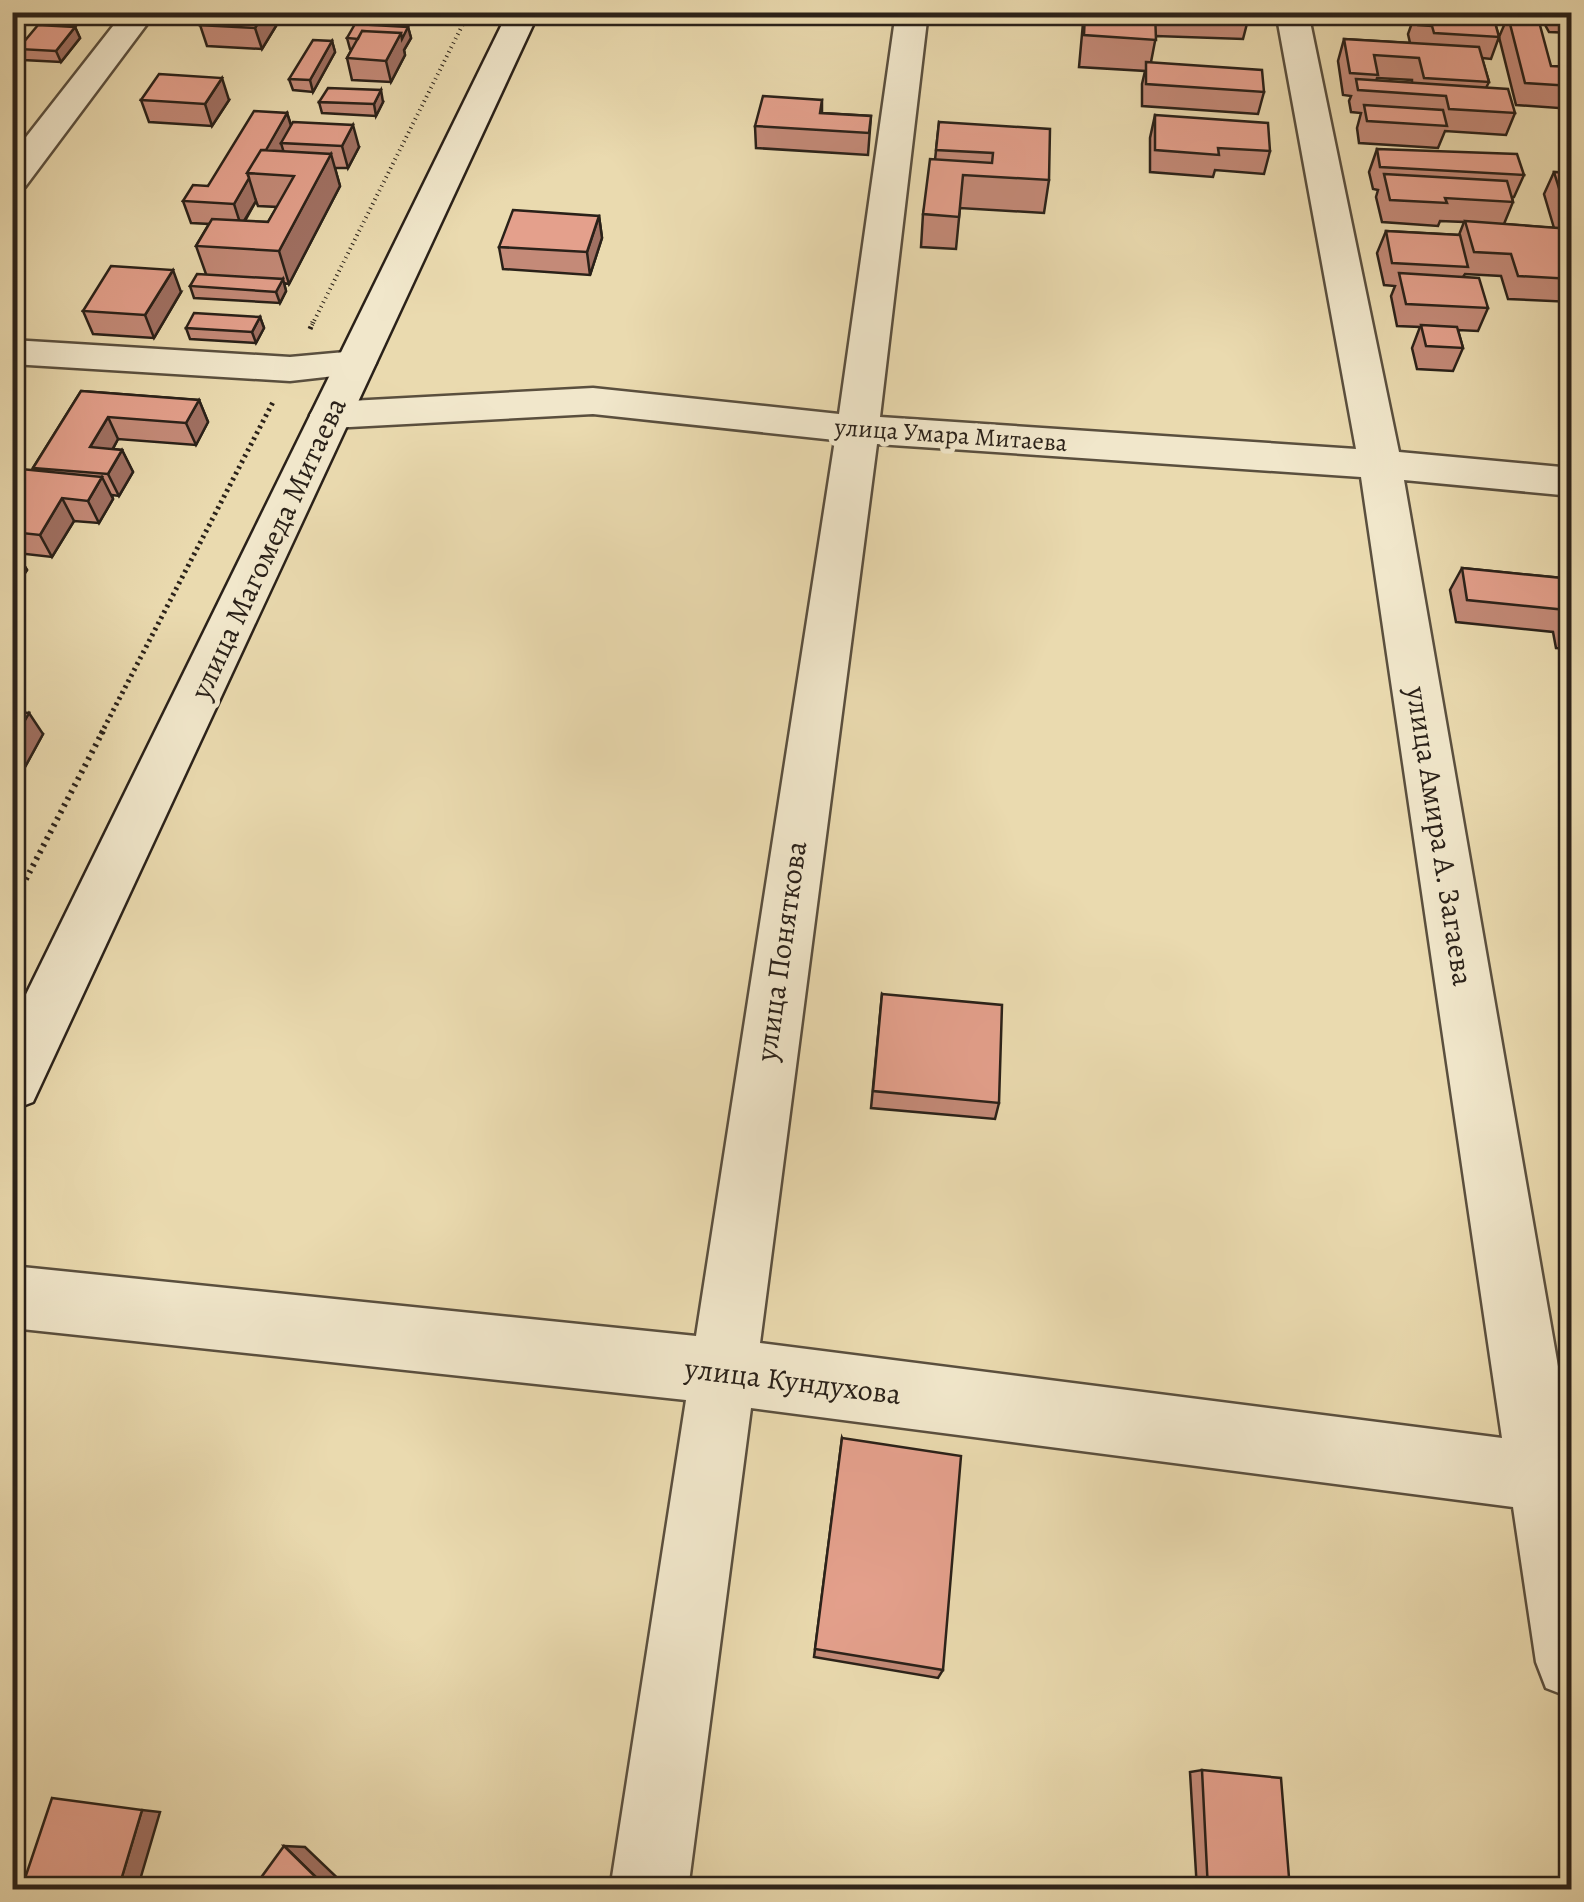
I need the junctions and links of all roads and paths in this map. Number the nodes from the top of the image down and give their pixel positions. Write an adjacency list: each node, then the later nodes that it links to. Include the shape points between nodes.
1 (141, 12): 6 (street)
2 (469, 12): 9 (path)
3 (524, 12): 8 (street, улица Магомеда Митаева)
4 (912, 12): 11 (street, улица Поняткова)
5 (1292, 12): 12 (street, улица Амира А. Загаева)
6 (12, 179)
7 (12, 352): 9 (street)
8 (356, 363): 9 (street); 10 (street, улица Магомеда Митаева)
9 (290, 370): 14 (path)
10 (331, 416): 11 (street, улица Умара Митаева, via 593,402); 15 (street, улица Магомеда Митаева)
11 (857, 429): 12 (street, улица Умара Митаева); 17 (street, улица Поняткова)
12 (1380, 464): 13 (street, улица Умара Митаева); 18 (street, улица Амира А. Загаева)
13 (1572, 482)
14 (12, 906)
15 (12, 1084)
16 (12, 1297): 17 (street, улица Кундухова)
17 (722, 1372): 18 (street, улица Кундухова); 20 (street, улица Поняткова)
18 (1557, 1479): 19 (street, улица Амира А. Загаева)
19 (1572, 1662)
20 (649, 1890)

